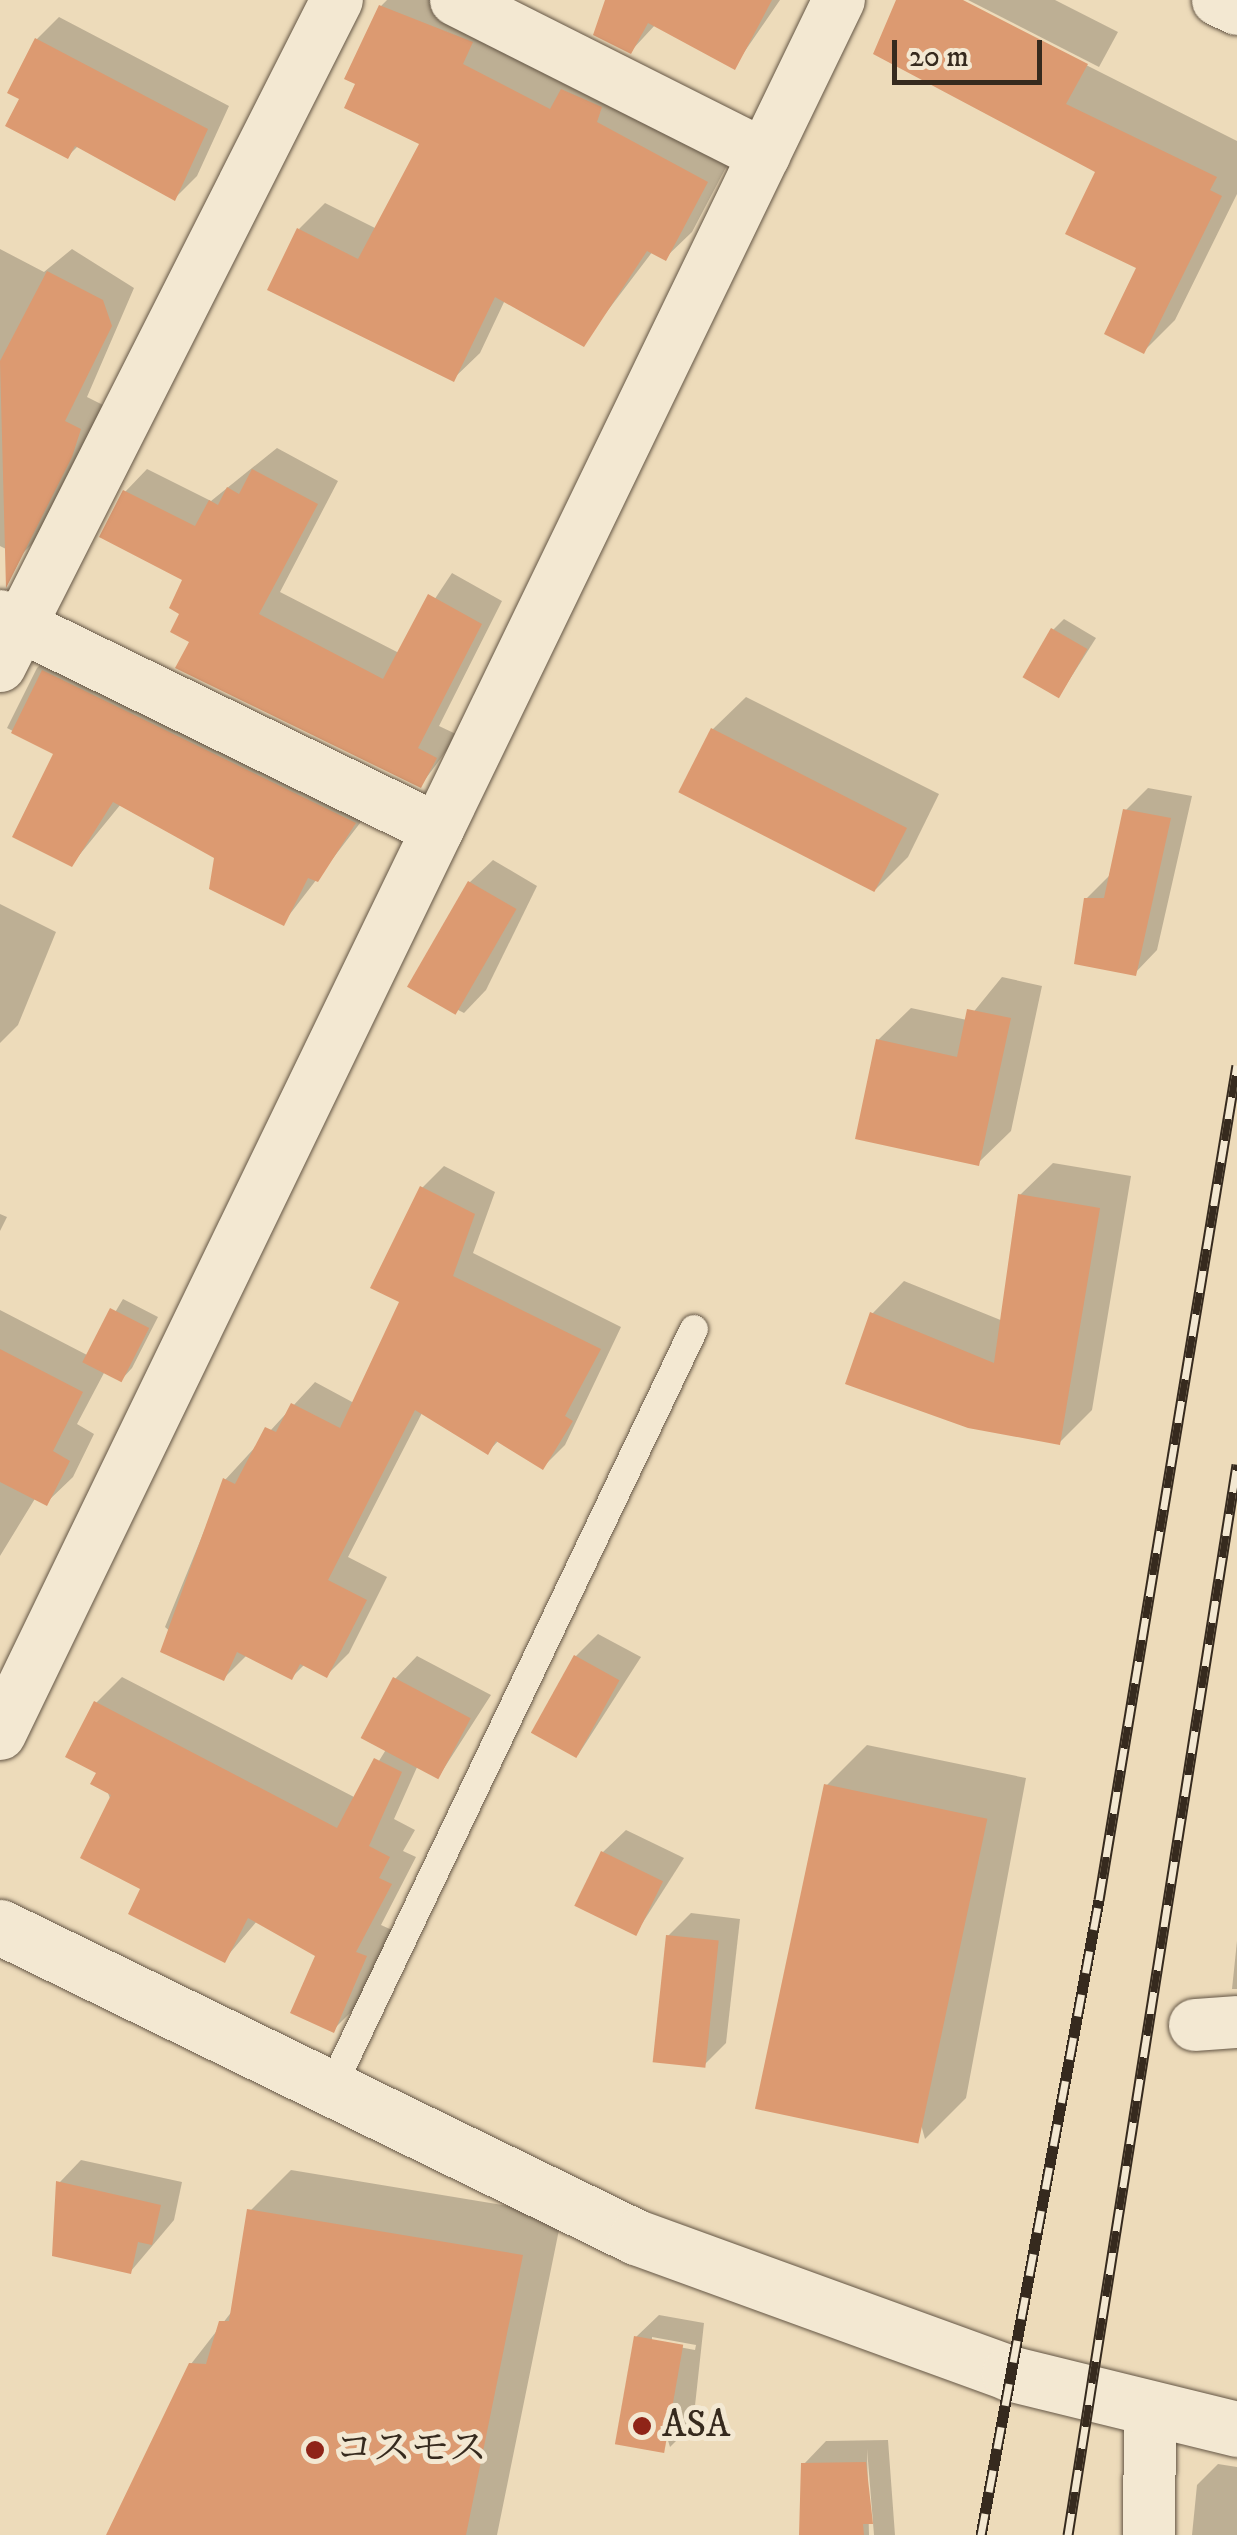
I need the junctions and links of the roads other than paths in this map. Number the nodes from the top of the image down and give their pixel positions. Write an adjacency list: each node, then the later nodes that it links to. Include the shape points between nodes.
1 (337, 0): 7 (street)
2 (456, 0): 6 (street)
3 (840, 0): 6 (street)
4 (1218, 0): 5 (street)
5 (1237, 9)
6 (764, 156): 8 (street)
7 (7, 636): 8 (street)
8 (438, 830): 10 (street)
9 (694, 1329): 12 (lane)
10 (0, 1734)
11 (0, 1926): 12 (street)
12 (331, 2089): 13 (street, via 636,2237 1009,2373)
13 (1150, 2411): 14 (street); 15 (street)
14 (1237, 2429)
15 (1149, 2535)

